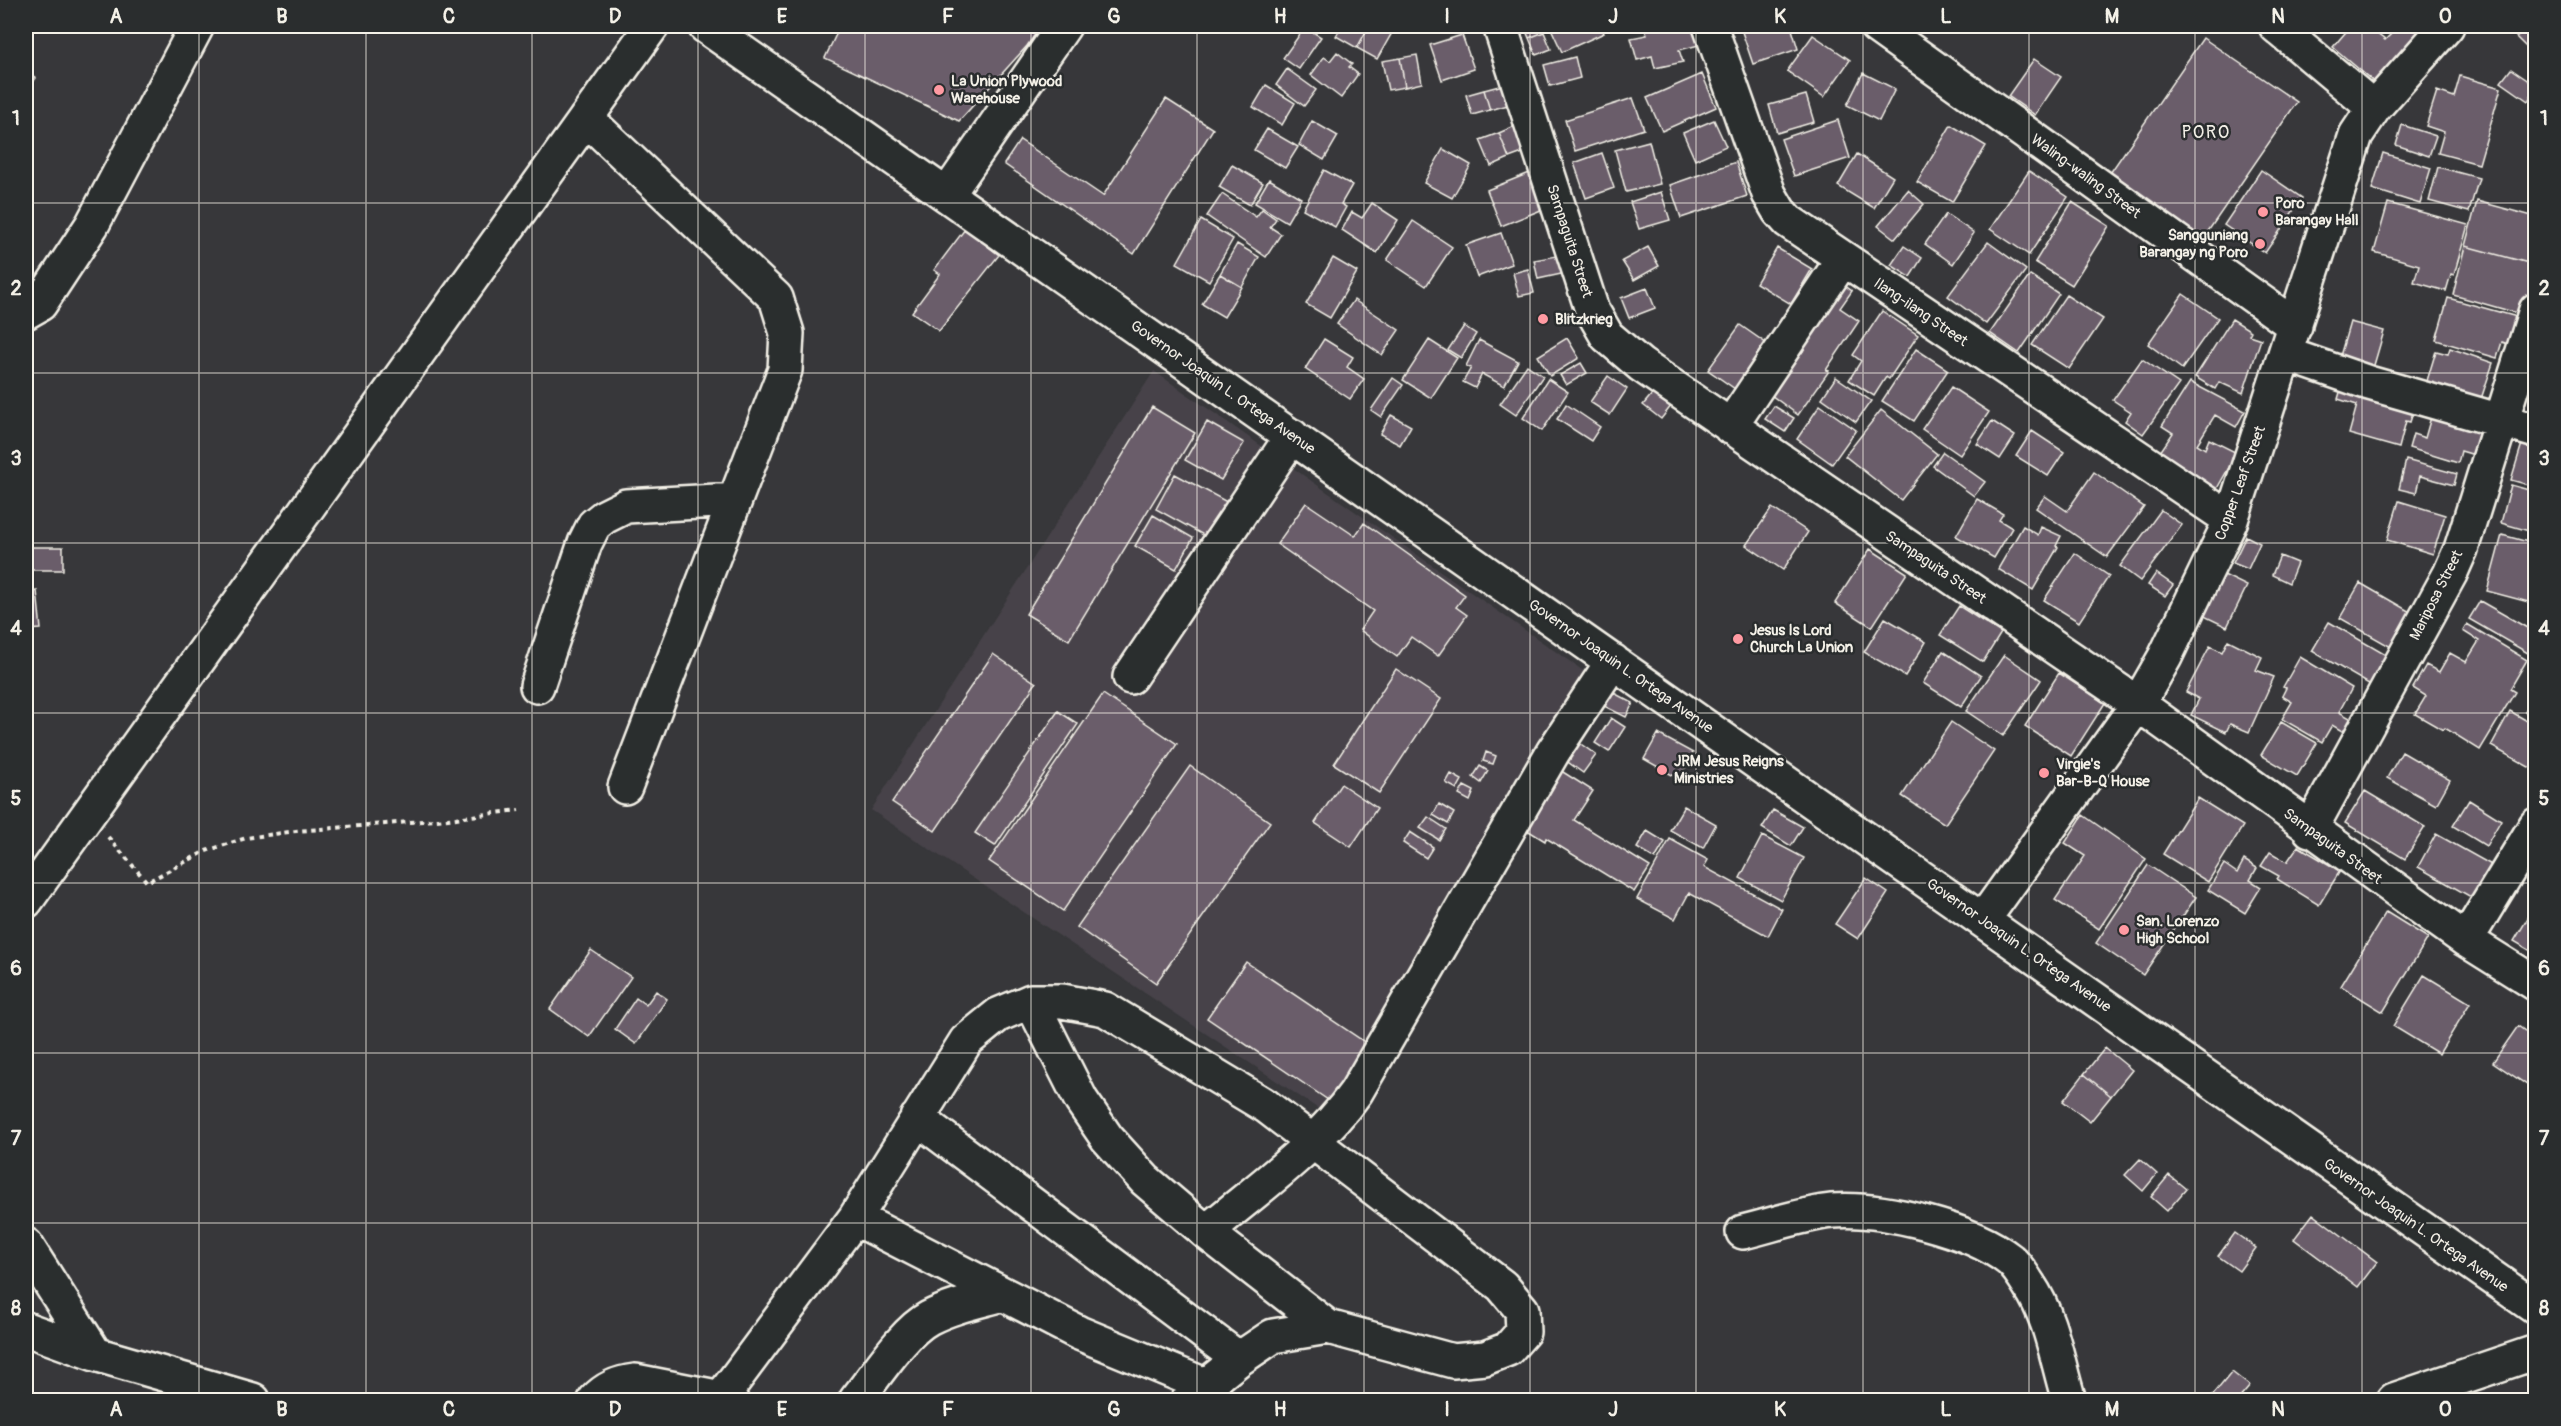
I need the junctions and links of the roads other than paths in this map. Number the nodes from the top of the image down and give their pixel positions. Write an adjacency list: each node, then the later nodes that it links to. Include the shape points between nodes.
1 (197, 26): 15 (street, via 92,225 40,304)
2 (652, 26): 11 (street)
3 (705, 26): 12 (street, Governor Joaquin L. Ortega Avenue)
4 (1064, 26): 12 (street)
5 (1500, 26): 18 (street, Sampaguita Street, via 1592,310 1607,336 1641,365)
6 (1710, 26): 13 (street, Ilang-ilang Street, via 1769,194 1788,221)
7 (2276, 26): 10 (street)
8 (2447, 26): 10 (street, Copper Leaf Street)
9 (1891, 30): 16 (street, Waling-waling Street)
10 (2374, 108): 16 (street, Copper Leaf Street, via 2356,135)
11 (586, 118): 21 (street, via 776,298 787,333 785,370); 30 (street)
12 (947, 195): 20 (street, Governor Joaquin L. Ortega Avenue)
13 (1843, 259): 18 (street); 22 (street, Ilang-ilang Street)
14 (2535, 310): 17 (street, Mariposa Street)
15 (26, 312)
16 (2290, 340): 17 (street, Waling-waling Street, via 2369,383); 22 (street, Copper Leaf Street)
17 (2501, 421): 19 (street, Waling-waling Street); 29 (street, Mariposa Street, via 2450,573)
18 (1730, 427): 26 (street, Sampaguita Street)
19 (2535, 431)
20 (1292, 436): 23 (street, Governor Joaquin L. Ortega Avenue); 24 (street)
21 (735, 500): 25 (street, via 626,506 594,525); 27 (street)
22 (2231, 519): 26 (street, Copper Leaf Street, via 2165,657)
23 (1613, 661): 31 (street, Governor Joaquin L. Ortega Avenue); 36 (street, via 1553,752 1356,1092 1338,1118)
24 (1130, 677)
25 (537, 686)
26 (2138, 704): 29 (street, Sampaguita Street); 31 (street, Copper Leaf Street)
27 (625, 787)
28 (2535, 825): 32 (street)
29 (2310, 830): 32 (street, Sampaguita Street)
30 (26, 901)
31 (1983, 921): 42 (street, Governor Joaquin L. Ortega Avenue)
32 (2466, 940): 33 (street, Sampaguita Street)
33 (2535, 984)
34 (1031, 1001): 35 (street, via 998,1015 966,1041); 36 (street, via 1062,1001 1105,1009 1266,1106); 38 (street, via 1081,1100 1107,1138 1145,1180)
35 (917, 1118): 37 (street); 47 (street)
36 (1313, 1142): 38 (street); 43 (street, via 1502,1286 1522,1310 1523,1332 1508,1349 1485,1358 1453,1361)
37 (855, 1218): 41 (street); 49 (street)
38 (1206, 1232): 43 (street)
39 (1743, 1232): 53 (street, via 1830,1212 1868,1210 1984,1243 2011,1261 2044,1311)
40 (26, 1245): 46 (street)
41 (1003, 1294): 48 (street); 52 (street, via 927,1319 910,1333)
42 (2535, 1308)
43 (1328, 1327): 47 (street, via 1273,1336)
44 (26, 1329): 46 (street)
45 (2535, 1352): 54 (street)
46 (95, 1354): 50 (street)
47 (1239, 1359): 48 (street)
48 (1197, 1393)
49 (726, 1400): 51 (street, via 635,1381 603,1391)
50 (253, 1401)
51 (595, 1401)
52 (856, 1401)
53 (2069, 1401)
54 (2394, 1401)

